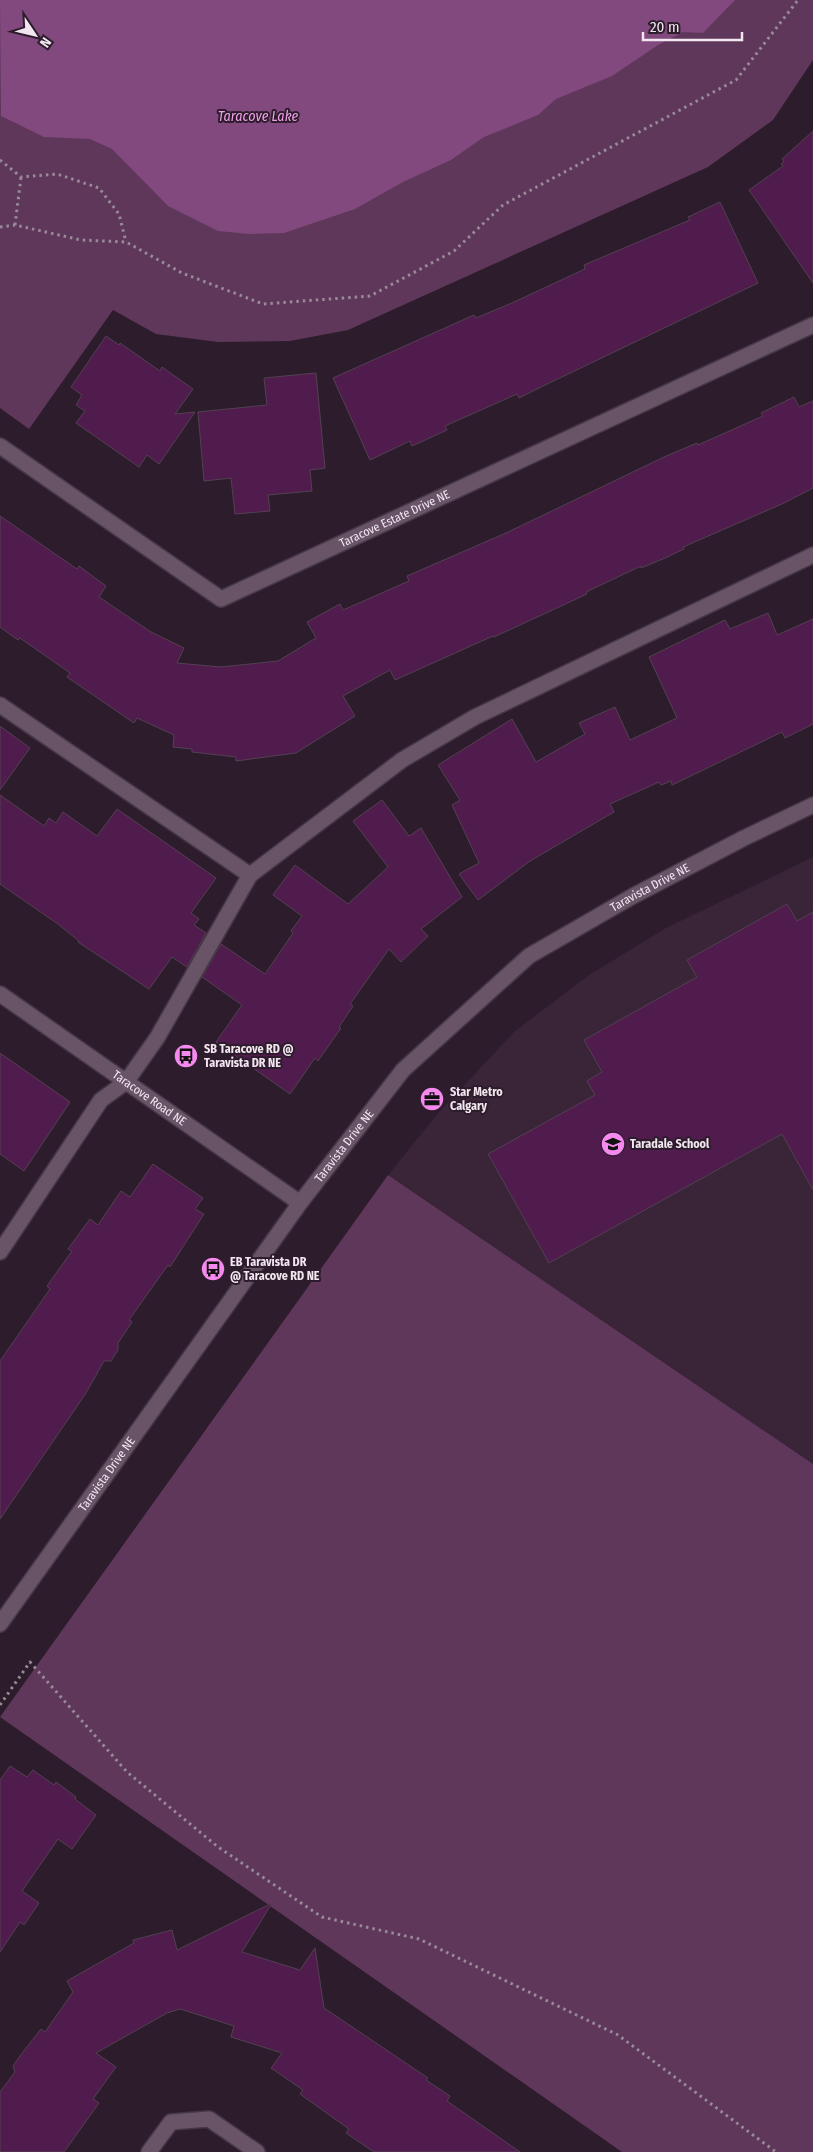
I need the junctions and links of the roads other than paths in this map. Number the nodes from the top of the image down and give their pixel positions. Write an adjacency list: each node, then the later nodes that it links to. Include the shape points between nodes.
1 (813, 325): 2 (street, Taracove Estate Drive NE, via 221,599)
2 (0, 446)
3 (813, 555): 6 (street, via 475,717 402,760)
4 (0, 705): 6 (street)
5 (813, 805): 9 (street, Taravista Drive NE, via 633,896 529,956 403,1070)
6 (250, 875): 8 (street, via 157,1038)
7 (0, 994): 8 (street, Taracove Road NE)
8 (126, 1082): 9 (street, Taracove Road NE); 10 (street, via 100,1100)
9 (300, 1203): 11 (street, Taravista Drive NE)
10 (0, 1252)
11 (0, 1624)
12 (149, 2152): 13 (street, via 171,2122 209,2119)
13 (257, 2152)

